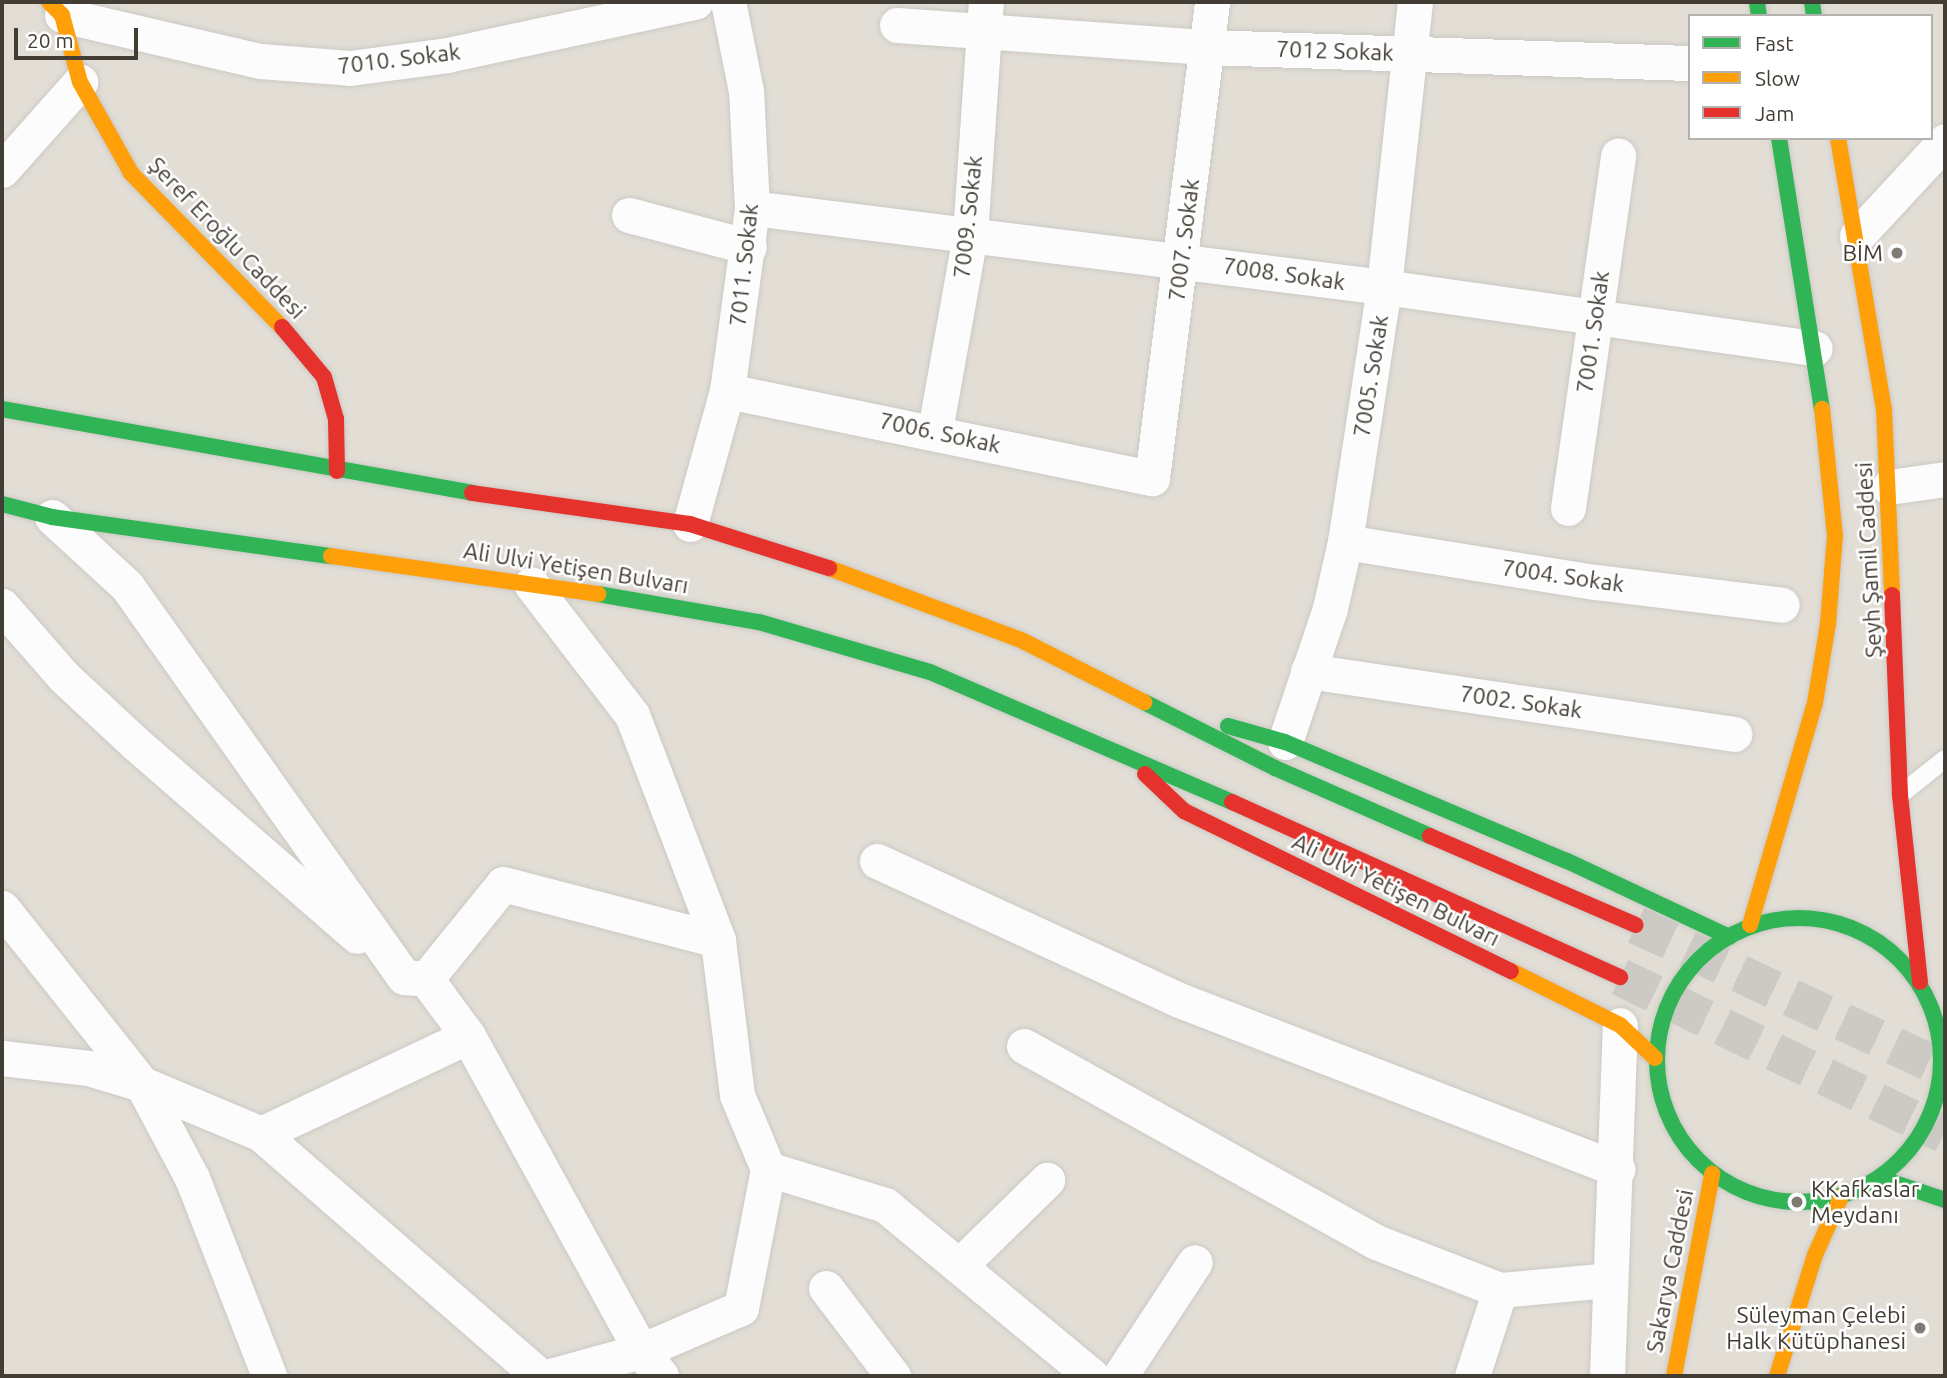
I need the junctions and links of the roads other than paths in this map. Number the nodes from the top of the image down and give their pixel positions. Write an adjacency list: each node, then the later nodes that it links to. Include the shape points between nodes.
1 (695, 2): 6 (street, 7010. Sokak, via 447,55 350,68 260,61)
2 (728, 2): 9 (street, 7011. Sokak)
3 (756, 2): 9 (street)
4 (1212, 2): 10 (street, 7007. Sokak)
5 (1416, 2): 11 (street, 7005. Sokak)
6 (56, 8): 13 (main road, Şeref Eroğlu Caddesi)
7 (984, 18): 8 (street, 7012 Sokak); 10 (street, 7012 Sokak); 21 (street, 7009. Sokak)
8 (897, 25)
9 (737, 37): 19 (street, 7011. Sokak, via 746,91)
10 (1206, 47): 11 (street, 7012 Sokak); 24 (street, 7007. Sokak)
11 (1412, 54): 12 (street, 7012 Sokak); 25 (street, 7005. Sokak)
12 (1688, 63)
13 (80, 82): 18 (street); 31 (main road, Şeref Eroğlu Caddesi, via 131,173 307,353 324,377 336,419)
14 (1779, 140): 27 (main road)
15 (1838, 140): 22 (main road, Şeyh Şamil Caddesi)
16 (1945, 141): 22 (street)
17 (1618, 156): 26 (street, 7001. Sokak)
18 (2, 170)
19 (752, 208): 21 (street, 7008. Sokak); 23 (street, 7011. Sokak)
20 (629, 215): 23 (street)
21 (970, 235): 24 (street, 7008. Sokak); 30 (street, 7009. Sokak)
22 (1857, 236): 34 (main road, Şeyh Şamil Caddesi, via 1884,409)
23 (749, 247): 28 (street, 7011. Sokak)
24 (1182, 260): 25 (street, 7008. Sokak); 32 (street, 7007. Sokak)
25 (1384, 287): 26 (street, 7008. Sokak); 39 (street, 7005. Sokak)
26 (1595, 317): 27 (street, 7008. Sokak); 36 (street, 7001. Sokak)
27 (1815, 348): 53 (main road, via 1835,536 1828,624 1815,704)
28 (727, 391): 30 (street, 7006. Sokak); 38 (street, 7011. Sokak)
29 (2, 409): 31 (main road)
30 (935, 430): 32 (street, 7006. Sokak)
31 (337, 471): 38 (main road)
32 (1152, 478)
33 (1945, 479): 34 (street)
34 (1889, 487): 49 (main road, Şeyh Şamil Caddesi)
35 (2, 504): 37 (main road, Ali Ulvi Yetişen Bulvarı)
36 (1568, 508)
37 (52, 517): 40 (main road, Ali Ulvi Yetişen Bulvarı); 57 (street, via 127,586)
38 (691, 524): 44 (main road, via 876,582 1023,641)
39 (1345, 542): 41 (street, 7004. Sokak, via 1596,582); 43 (street, 7005. Sokak)
40 (531, 584): 47 (main road, Ali Ulvi Yetişen Bulvarı, via 759,622 930,672); 55 (street, via 632,715)
41 (1782, 605)
42 (2, 606): 57 (street, via 64,677 135,743)
43 (1308, 671): 45 (street, 7002. Sokak); 46 (street, 7005. Sokak)
44 (1139, 701): 46 (main road); 52 (main road, via 1275,768)
45 (1734, 734)
46 (1285, 742): 54 (main road, via 1567,861)
47 (1123, 753): 56 (main road, Ali Ulvi Yetişen Bulvarı); 60 (main road, Ali Ulvi Yetişen Bulvarı, via 1184,811)
48 (1945, 759): 49 (lane)
49 (1900, 795): 58 (main road, Şeyh Şamil Caddesi)
50 (877, 861): 68 (street, via 1179,1000)
51 (2, 908): 65 (street)
52 (1636, 925)
53 (1750, 925): 54 (main road); 58 (main road, via 1793,916 1842,923 1886,946)
54 (1729, 937): 64 (main road, via 1709,948 1681,979 1662,1016)
55 (718, 940): 57 (street, via 503,884); 67 (street, via 737,1095)
56 (1620, 976)
57 (415, 978): 61 (street)
58 (1920, 982): 59 (main road)
59 (1941, 1024): 70 (main road, via 1942,1066 1933,1109 1912,1147)
60 (1620, 1025): 64 (main road, Ali Ulvi Yetişen Bulvarı); 68 (street)
61 (468, 1036): 66 (street); 79 (street)
62 (1024, 1046): 78 (street, via 1376,1242)
63 (2, 1058): 65 (street, via 88,1068)
64 (1655, 1058): 69 (main road, via 1661,1100 1681,1141)
65 (142, 1084): 66 (street); 80 (street, via 192,1178)
66 (261, 1134): 81 (street)
67 (768, 1168): 75 (street, via 885,1205); 79 (street, via 741,1308)
68 (1618, 1169): 76 (street)
69 (1712, 1174): 72 (main road, via 1751,1195 1796,1203); 88 (main road, Sakarya Caddesi)
70 (1880, 1178): 72 (main road); 73 (main road)
71 (1047, 1180): 75 (street)
72 (1841, 1197): 89 (main road, via 1815,1255)
73 (1945, 1200)
74 (1195, 1262): 85 (street)
75 (960, 1265): 84 (street)
76 (1610, 1280): 78 (street); 87 (street)
77 (826, 1287): 83 (street)
78 (1500, 1290): 86 (street)
79 (651, 1364): 82 (street)
80 (270, 1376)
81 (540, 1376)
82 (550, 1376)
83 (893, 1376)
84 (1092, 1376)
85 (1120, 1376)
86 (1472, 1376)
87 (1607, 1376)
88 (1674, 1376)
89 (1777, 1376)

